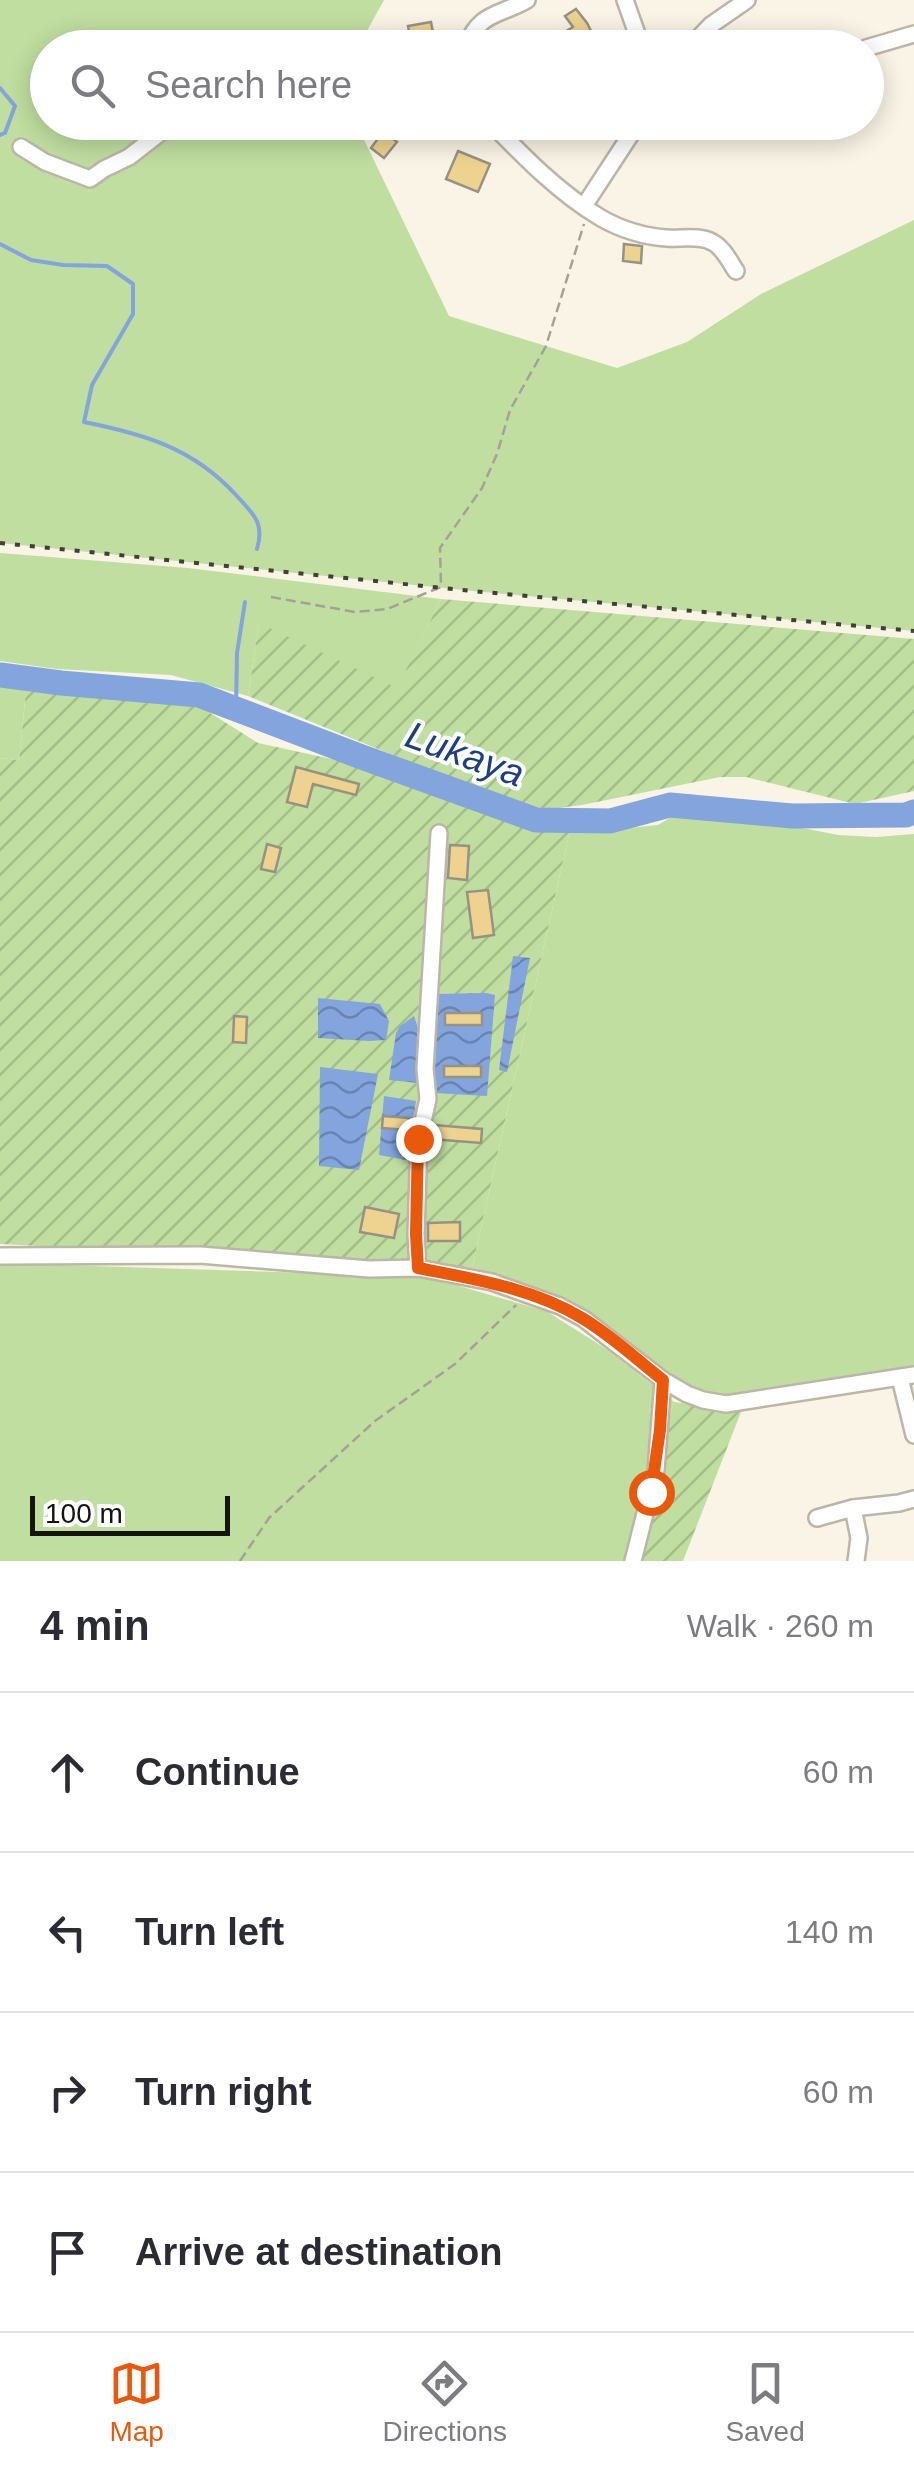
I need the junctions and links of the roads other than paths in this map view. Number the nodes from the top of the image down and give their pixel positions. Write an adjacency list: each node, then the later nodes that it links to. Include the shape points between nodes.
1 (527, 0): 4 (street)
2 (625, 0): 5 (street)
3 (747, 0): 6 (street)
4 (473, 30)
5 (636, 30)
6 (706, 30)
7 (914, 34): 8 (street)
8 (884, 43)
9 (151, 140): 12 (street, via 90,179)
10 (507, 140): 13 (street)
11 (627, 140): 13 (street)
12 (21, 147)
13 (587, 208): 14 (street, via 632,232 709,240)
14 (736, 272)
15 (439, 833): 17 (street, via 428,1099 418,1139)
16 (0, 1256): 17 (street, via 200,1255)
17 (418, 1268): 19 (street, via 492,1282 560,1306)
18 (907, 1377): 19 (street, via 726,1404); 20 (street)
19 (663, 1380): 24 (street, via 656,1470)
20 (914, 1435)
21 (914, 1499): 22 (street)
22 (853, 1508): 23 (street); 25 (street)
23 (817, 1518)
24 (633, 1561)
25 (856, 1561)

